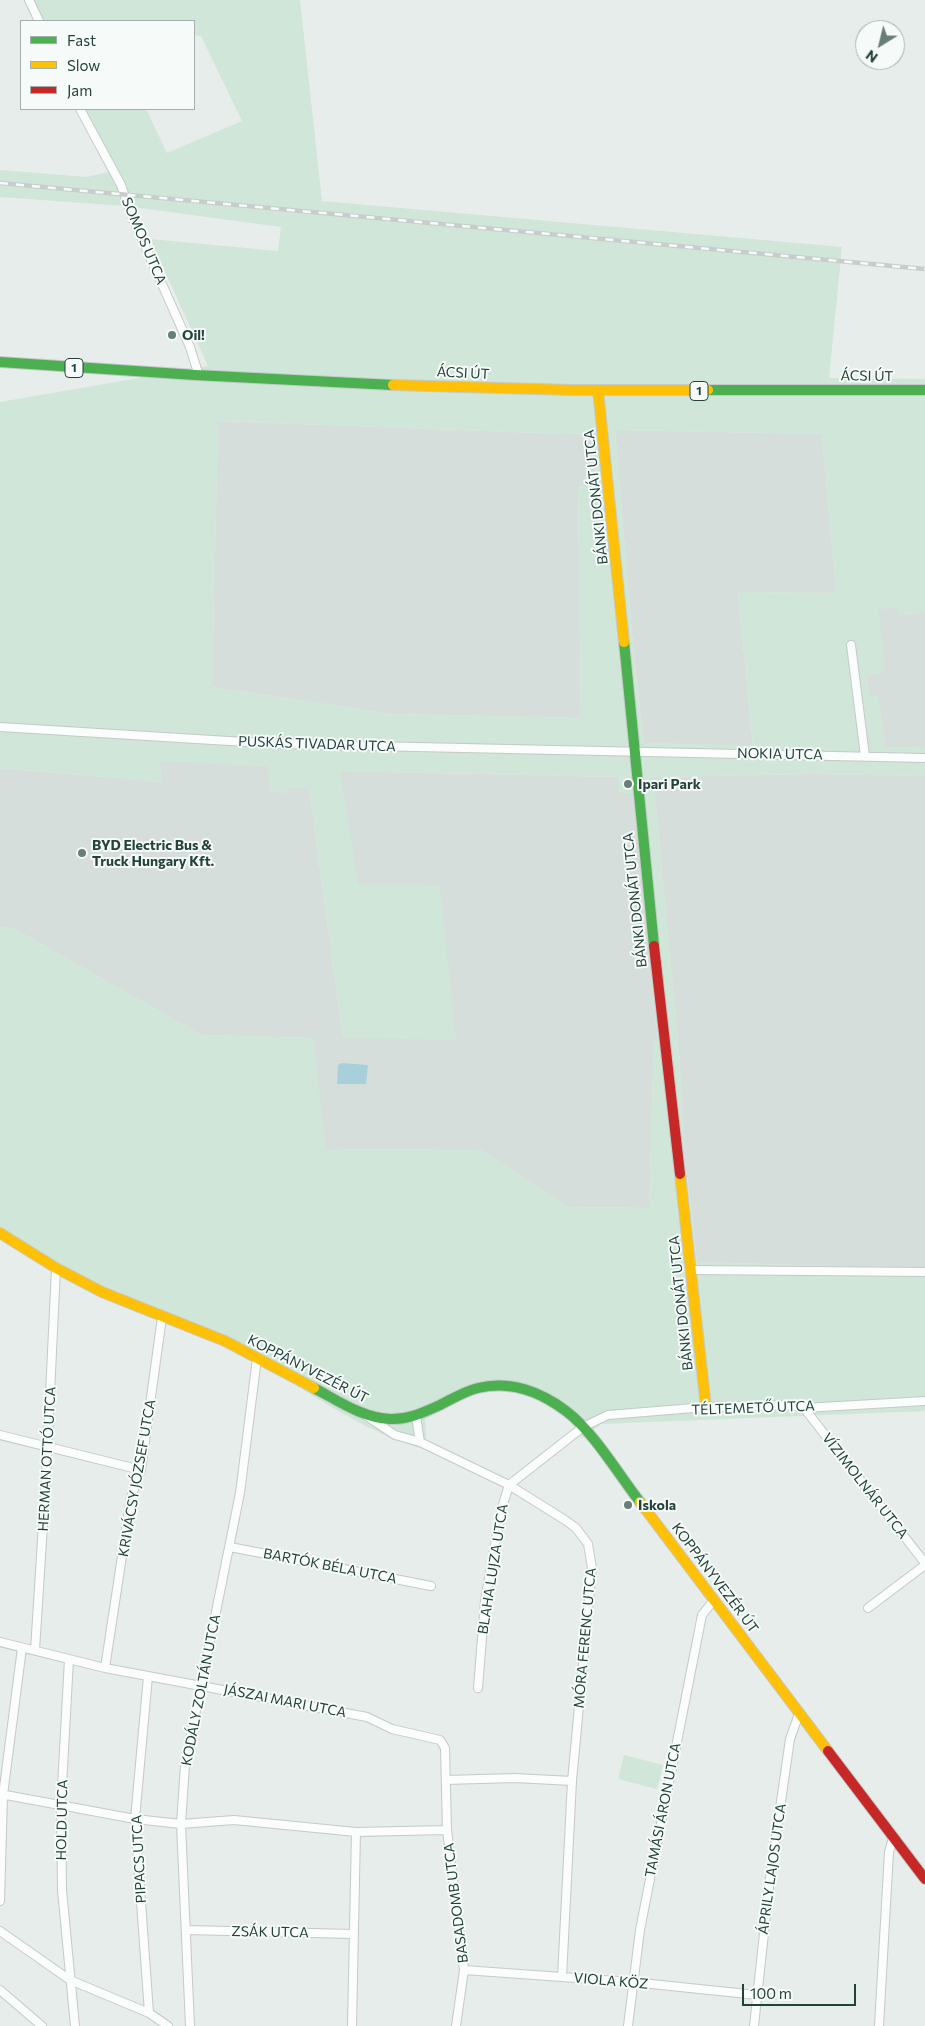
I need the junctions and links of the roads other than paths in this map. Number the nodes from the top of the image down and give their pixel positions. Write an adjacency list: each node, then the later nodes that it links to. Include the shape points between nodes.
1 (29, 0): 2 (street)
2 (39, 20)
3 (81, 110): 5 (street, SOMOS UTCA, via 121,185 190,347)
4 (0, 362): 5 (street, ÁCSI ÚT / 1)
5 (199, 376): 6 (street, ÁCSI ÚT / 1)
6 (598, 390): 7 (street, ÁCSI ÚT / 1); 10 (street, BÁNKI DONÁT UTCA)
7 (925, 390)
8 (851, 645): 11 (street)
9 (0, 727): 10 (street, PUSKÁS TIVADAR UTCA, via 278,744)
10 (635, 751): 11 (street, NOKIA UTCA); 15 (street, BÁNKI DONÁT UTCA)
11 (865, 756): 12 (street, NOKIA UTCA)
12 (925, 758)
13 (0, 1233): 14 (street, KOPPÁNYVEZÉR ÚT)
14 (56, 1268): 17 (street, KOPPÁNYVEZÉR ÚT); 27 (street, HERMAN OTTÓ UTCA)
15 (691, 1270): 16 (street); 20 (street, BÁNKI DONÁT UTCA)
16 (925, 1272)
17 (162, 1317): 18 (street, KOPPÁNYVEZÉR ÚT, via 225,1341); 28 (street, KRIVÁCSY JÓZSEF UTCA)
18 (257, 1358): 22 (street, KOPPÁNYVEZÉR ÚT); 30 (street, KODÁLY ZOLTÁN UTCA, via 240,1494)
19 (924, 1402): 21 (street, TÉLTEMETŐ UTCA)
20 (706, 1407): 21 (street, TÉLTEMETŐ UTCA); 24 (street, TÉLTEMETŐ UTCA, via 617,1413)
21 (804, 1408): 31 (street, VÍZIMOLNÁR UTCA)
22 (362, 1414): 23 (street, KOPPÁNYVEZÉR ÚT, via 390,1419); 26 (street, MÓRA FERENC UTCA, via 388,1431)
23 (416, 1416): 24 (street, KOPPÁNYVEZÉR ÚT, via 477,1388 501,1385 516,1386 546,1397); 26 (street)
24 (583, 1427): 29 (street, BLAHA LUJZA UTCA); 33 (street, KOPPÁNYVEZÉR ÚT)
25 (0, 1435): 27 (street)
26 (420, 1442): 29 (street, MÓRA FERENC UTCA)
27 (47, 1447): 28 (street); 37 (street, HERMAN OTTÓ UTCA)
28 (140, 1470): 39 (street, KRIVÁCSY JÓZSEF UTCA, via 131,1497)
29 (509, 1485): 42 (street, BLAHA LUJZA UTCA, via 501,1511 485,1601); 45 (street, MÓRA FERENC UTCA, via 576,1528 584,1536 591,1552)
30 (230, 1546): 32 (street, BARTÓK BÉLA UTCA); 41 (street, KODÁLY ZOLTÁN UTCA)
31 (925, 1564): 34 (street)
32 (431, 1586)
33 (714, 1600): 43 (street, KOPPÁNYVEZÉR ÚT); 61 (street, TAMÁSI ÁRON UTCA, via 702,1615)
34 (868, 1608)
35 (0, 1642): 36 (street, JÁSZAI MARI UTCA)
36 (22, 1648): 37 (street, JÁSZAI MARI UTCA); 46 (street)
37 (35, 1650): 38 (street, JÁSZAI MARI UTCA)
38 (69, 1659): 39 (street, JÁSZAI MARI UTCA); 47 (street, HOLD UTCA)
39 (105, 1668): 40 (street, JÁSZAI MARI UTCA)
40 (148, 1676): 41 (street, JÁSZAI MARI UTCA); 48 (street, PIPACS UTCA)
41 (202, 1686): 44 (street, JÁSZAI MARI UTCA, via 367,1717 392,1729 440,1740 445,1748); 49 (street, KODÁLY ZOLTÁN UTCA, via 185,1765)
42 (478, 1688)
43 (799, 1714): 52 (street, KOPPÁNYVEZÉR ÚT); 63 (street, ÁPRILY LAJOS UTCA, via 789,1749)
44 (446, 1780): 45 (street, via 515,1778); 50 (street, BASADOMB UTCA)
45 (572, 1781): 59 (street, MÓRA FERENC UTCA)
46 (1, 1794): 47 (street); 54 (street)
47 (61, 1806): 48 (street); 60 (street, HOLD UTCA, via 62,1890)
48 (135, 1820): 49 (street); 64 (street, PIPACS UTCA)
49 (181, 1824): 51 (street, via 234,1820); 55 (street, KODÁLY ZOLTÁN UTCA)
50 (447, 1830): 51 (street); 58 (street, BASADOMB UTCA)
51 (356, 1832): 57 (street)
52 (893, 1838): 53 (street, KOPPÁNYVEZÉR ÚT); 73 (street, via 888,1852)
53 (925, 1879)
54 (0, 1901)
55 (186, 1930): 57 (street, ZSÁK UTCA); 68 (street, KODÁLY ZOLTÁN UTCA)
56 (0, 1931): 60 (street)
57 (353, 1934): 69 (street)
58 (464, 1970): 59 (street, VIOLA KÖZ); 70 (street, BASADOMB UTCA)
59 (562, 1976): 61 (street, VIOLA KÖZ)
60 (70, 1980): 64 (street); 66 (street, HOLD UTCA)
61 (632, 1982): 63 (street, VIOLA KÖZ); 71 (street, TAMÁSI ÁRON UTCA)
62 (0, 1990): 65 (street)
63 (757, 1995): 72 (street, ÁPRILY LAJOS UTCA)
64 (149, 2013): 67 (street)
65 (42, 2026)
66 (75, 2026)
67 (168, 2026)
68 (190, 2026)
69 (352, 2026)
70 (456, 2026)
71 (628, 2026)
72 (754, 2026)
73 (879, 2026)

